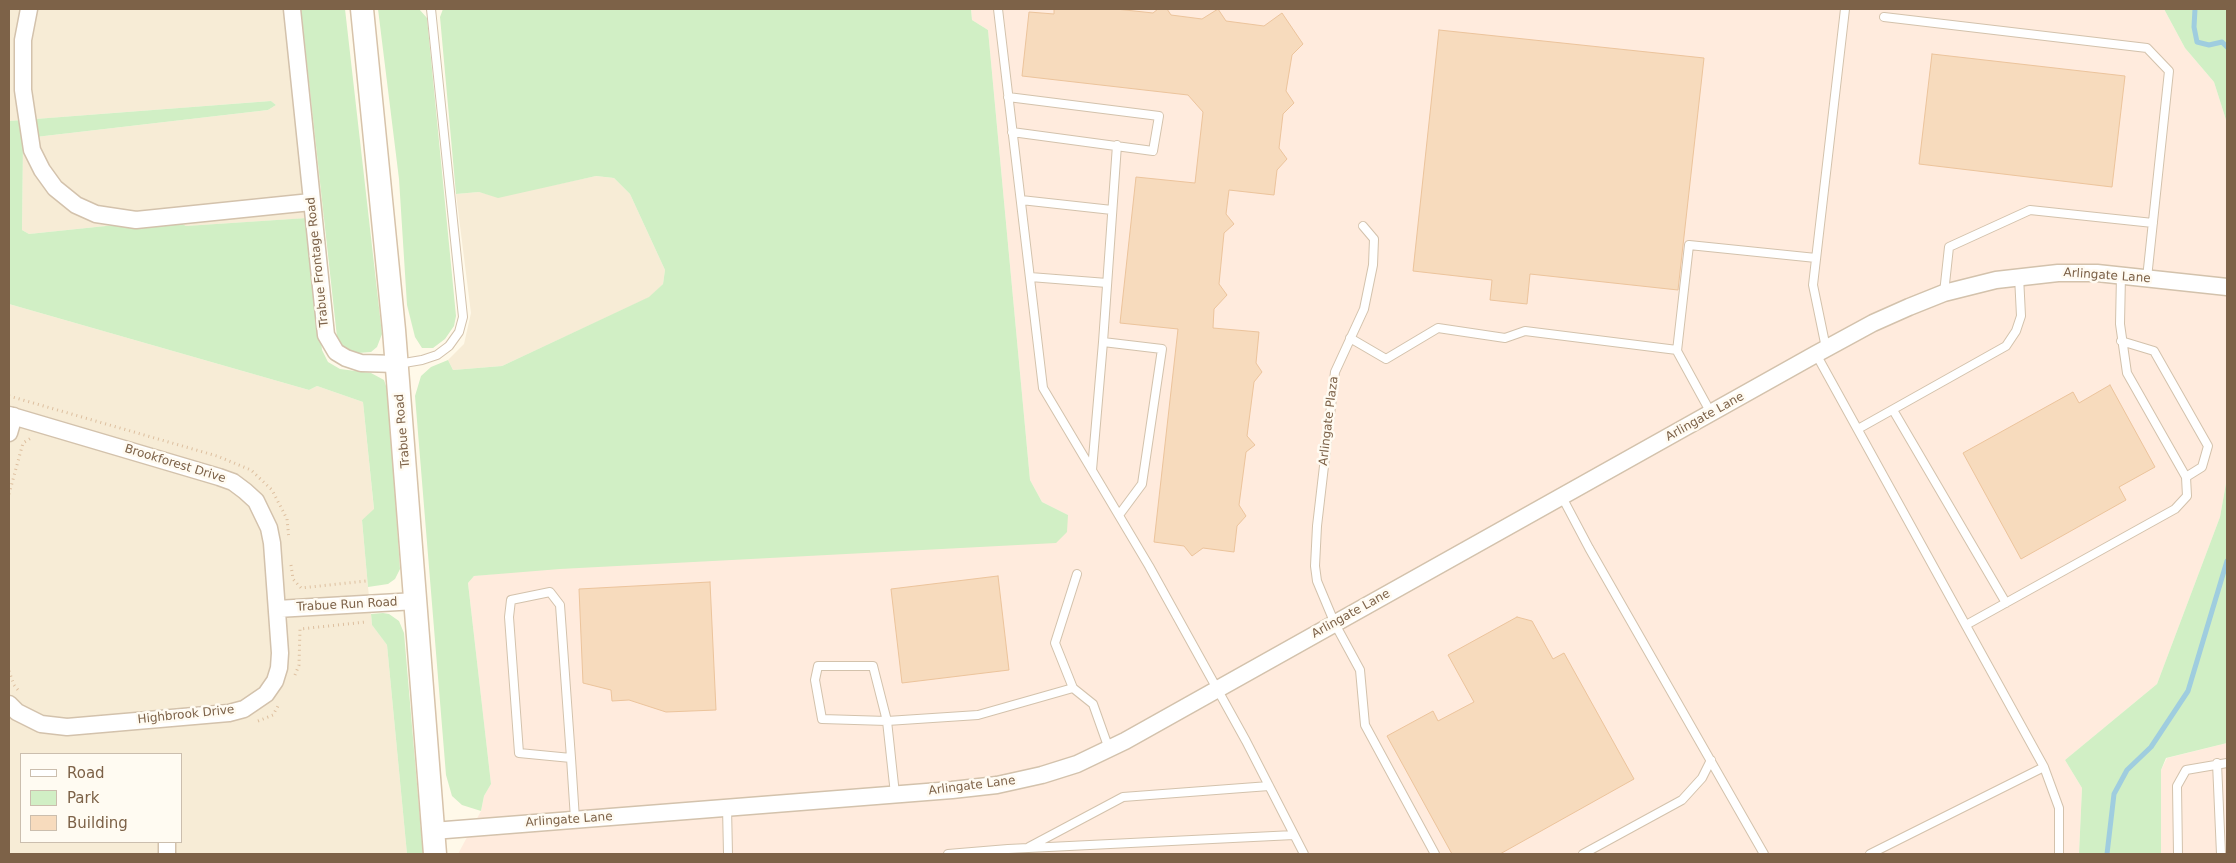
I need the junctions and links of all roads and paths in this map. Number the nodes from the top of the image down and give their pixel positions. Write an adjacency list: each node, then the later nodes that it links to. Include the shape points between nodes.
1 (29, 9): 8 (street)
2 (292, 9): 13 (street, Trabue Frontage Road)
3 (362, 9): 30 (main road, Trabue Road)
4 (431, 9): 30 (lane, Trabue Frontage Road, via 463,317 459,332 449,346 422,360)
5 (998, 9): 9 (lane)
6 (1845, 9): 17 (lane)
7 (1884, 17): 15 (lane, via 2146,48 2169,71)
8 (16, 90): 13 (street, via 32,150 42,170 55,188 76,205 96,214 136,220)
9 (1008, 97): 10 (lane); 11 (lane, via 1160,116 1153,151)
10 (1012, 132): 11 (lane); 12 (lane)
11 (1117, 145): 14 (lane)
12 (1021, 200): 14 (lane); 20 (lane)
13 (311, 202): 30 (street, Trabue Frontage Road, via 324,324 330,344 336,352 361,363)
14 (1112, 210): 22 (lane)
15 (2153, 223): 21 (lane); 24 (lane, via 2030,210 1949,247)
16 (1363, 226): 25 (lane, Arlingate Plaza, via 1374,239 1373,265 1364,309)
17 (1816, 258): 28 (lane, via 1689,245); 29 (lane, via 1813,285)
18 (2121, 275): 19 (street, Arlingate Lane, via 2058,273); 21 (street, Arlingate Lane); 26 (lane)
19 (2019, 276): 24 (street, Arlingate Lane); 31 (lane, via 2021,316 2006,346)
20 (1030, 277): 22 (lane); 37 (lane, via 1043,388)
21 (2147, 278): 23 (street, Arlingate Lane)
22 (1107, 283): 27 (lane)
23 (2227, 287)
24 (1944, 293): 29 (street, Arlingate Lane, via 1873,323)
25 (1350, 338): 28 (lane, via 1386,359 1438,328 1505,338 1525,331); 46 (lane, Arlingate Plaza, via 1335,372 1316,545 1317,581)
26 (2121, 341): 38 (lane, via 2126,373); 38 (lane, via 2154,352 2208,446 2202,467)
27 (1103, 342): 37 (lane); 41 (lane, via 1162,349 1142,484)
28 (1677, 350): 32 (lane)
29 (1821, 351): 32 (street, Arlingate Lane); 34 (lane)
30 (397, 364): 43 (main road, Trabue Road)
31 (1893, 410): 34 (lane); 44 (lane)
32 (1711, 413): 40 (street, Arlingate Lane)
33 (11, 415): 35 (street); 45 (street, Brookforest Drive, via 218,477 245,490 256,501 269,528)
34 (1858, 429): 47 (lane)
35 (9, 433)
36 (34, 436): 39 (path, via 23,443)
37 (1092, 470): 41 (lane)
38 (2186, 477): 44 (lane, via 2187,496 2175,509)
39 (9, 494)
40 (1562, 497): 46 (street, Arlingate Lane); 55 (lane)
41 (1118, 515): 50 (lane)
42 (1077, 574): 49 (lane, via 1055,643)
43 (416, 601): 45 (street, Trabue Run Road); 63 (main road, Trabue Road)
44 (2006, 603): 47 (lane)
45 (277, 609): 51 (street, Highbrook Drive, via 279,668 275,682 266,694 244,709 229,713 67,726 41,724)
46 (1335, 624): 50 (street, Arlingate Lane); 71 (lane, Arlingate Plaza, via 1360,670 1363,715 1370,737)
47 (1966, 625): 58 (lane)
48 (9, 671): 51 (path)
49 (1074, 688): 52 (lane, via 978,715); 53 (lane, via 1093,704)
50 (1216, 691): 53 (street, Arlingate Lane); 59 (lane)
51 (15, 703)
52 (887, 720): 52 (lane, via 873,666 818,666 814,680 822,719); 60 (lane)
53 (1109, 749): 60 (street, Arlingate Lane, via 1077,764 997,785)
54 (570, 758): 54 (lane, via 560,605 550,592 512,600 509,617 520,753); 62 (lane)
55 (1711, 760): 72 (lane, via 1702,778 1682,800); 73 (lane)
56 (2217, 763): 57 (lane); 76 (lane, via 2186,770 2178,786); 77 (lane)
57 (2227, 763)
58 (2044, 767): 74 (lane); 75 (lane, via 2059,808)
59 (1269, 786): 64 (lane); 65 (lane, via 1123,797)
60 (895, 794): 61 (street, Arlingate Lane)
61 (727, 807): 62 (street, Arlingate Lane); 68 (lane)
62 (575, 819): 63 (street, Arlingate Lane)
63 (433, 831): 67 (main road, Trabue Road)
64 (1294, 835): 65 (lane); 70 (lane)
65 (1028, 847): 66 (lane)
66 (1008, 852): 69 (lane)
67 (435, 854)
68 (728, 854)
69 (948, 854)
70 (1304, 854)
71 (1436, 854)
72 (1584, 854)
73 (1764, 854)
74 (1870, 854)
75 (2058, 854)
76 (2178, 854)
77 (2221, 854)

